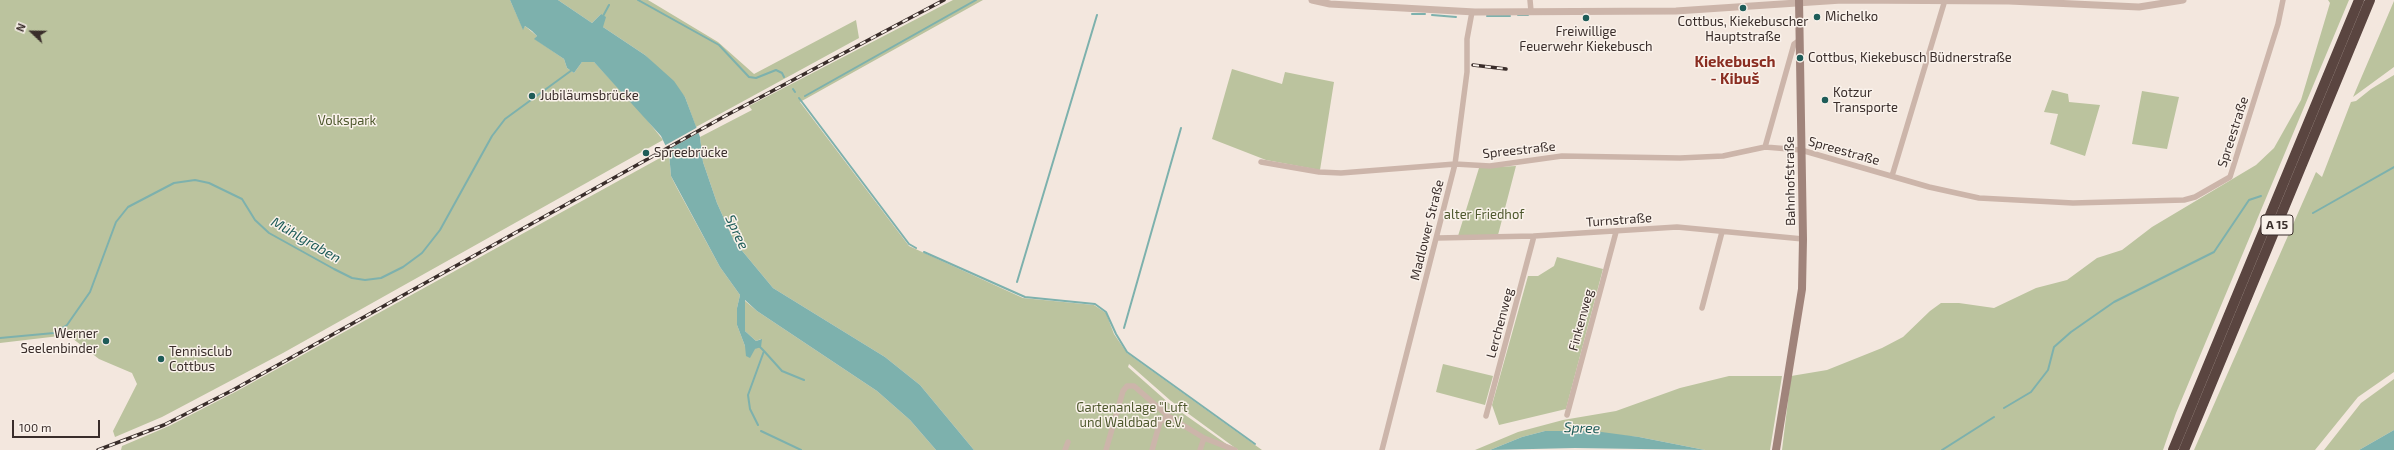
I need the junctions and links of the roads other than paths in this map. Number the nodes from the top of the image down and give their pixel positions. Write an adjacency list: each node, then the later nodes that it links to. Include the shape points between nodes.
1 (1312, 0): 12 (street, via 1330,4)
2 (1530, 0): 11 (street)
3 (1842, 0): 4 (street); 10 (street)
4 (1884, 0): 5 (street)
5 (1945, 0): 6 (street, via 2038,1 2139,7); 18 (street)
6 (2183, 0)
7 (2283, 0): 18 (street, Spreestraße, via 2234,170 2224,182 2195,197 2184,200 2073,203 1979,198)
8 (2359, 0): 37 (highway, A 15)
9 (2370, 0): 38 (highway, A 15)
10 (1799, 2): 11 (street, via 1676,11); 13 (main road, Bahnhofstraße)
11 (1531, 11): 12 (street)
12 (1472, 12): 17 (street, Madlower Straße)
13 (1800, 40): 14 (street, via 1794,44); 15 (main road, Bahnhofstraße)
14 (1765, 146): 15 (street, Spreestraße); 17 (street, Spreestraße, via 1723,156 1562,156 1494,165)
15 (1801, 150): 18 (street, Spreestraße); 23 (main road, Bahnhofstraße)
16 (1261, 162): 17 (street, Spreestraße, via 1318,172 1341,173)
17 (1455, 164): 22 (street, Madlower Straße)
18 (1892, 176)
19 (1616, 232): 20 (street, Turnstraße, via 1677,227); 21 (street, Turnstraße); 25 (street, Finkenweg)
20 (1722, 232): 23 (street, Turnstraße); 24 (street)
21 (1534, 236): 22 (street, Turnstraße); 27 (street, Lerchenweg)
22 (1437, 238): 36 (street, Madlower Straße)
23 (1803, 239): 30 (main road, Bahnhofstraße, via 1802,289)
24 (1702, 308)
25 (1567, 415)
26 (1168, 416): 28 (street); 32 (street, via 1134,386 1128,386 1123,390); 33 (street, via 1160,422)
27 (1486, 416)
28 (1204, 438): 34 (street); 35 (street)
29 (1068, 442): 31 (street)
30 (1777, 448)
31 (1066, 450)
32 (1106, 450)
33 (1152, 450)
34 (1200, 450)
35 (1235, 450)
36 (1382, 450)
37 (2173, 450)
38 (2184, 450)

